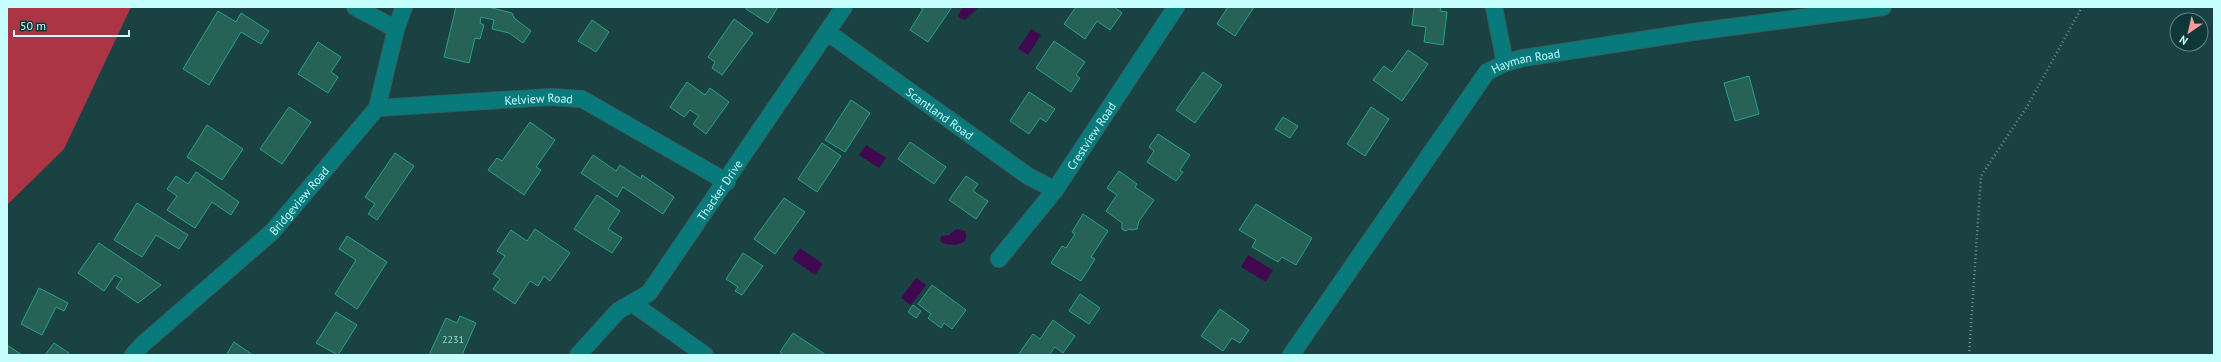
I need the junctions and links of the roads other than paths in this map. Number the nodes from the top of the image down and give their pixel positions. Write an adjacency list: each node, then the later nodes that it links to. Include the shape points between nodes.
1 (355, 7): 7 (street)
2 (404, 7): 7 (street, Bridgeview Road)
3 (844, 7): 8 (street, Thacker Drive)
4 (1176, 7): 12 (street, Crestview Road)
5 (1494, 7): 9 (street)
6 (1883, 7): 9 (street, Hayman Road, via 1693,32 1523,58)
7 (396, 29): 10 (street, Bridgeview Road)
8 (827, 32): 11 (street, Thacker Drive); 12 (street, Scantland Road, via 1028,176)
9 (1505, 63): 18 (street, Hayman Road, via 1486,72)
10 (377, 108): 11 (street, Kelview Road, via 551,97 582,99); 15 (street, Bridgeview Road, via 272,232)
11 (727, 182): 14 (street, Thacker Drive, via 649,293)
12 (1055, 190): 13 (street, Crestview Road)
13 (999, 259)
14 (632, 303): 16 (street, Thacker Drive, via 618,311); 17 (street)
15 (133, 355)
16 (578, 355)
17 (705, 355)
18 (1291, 355)

